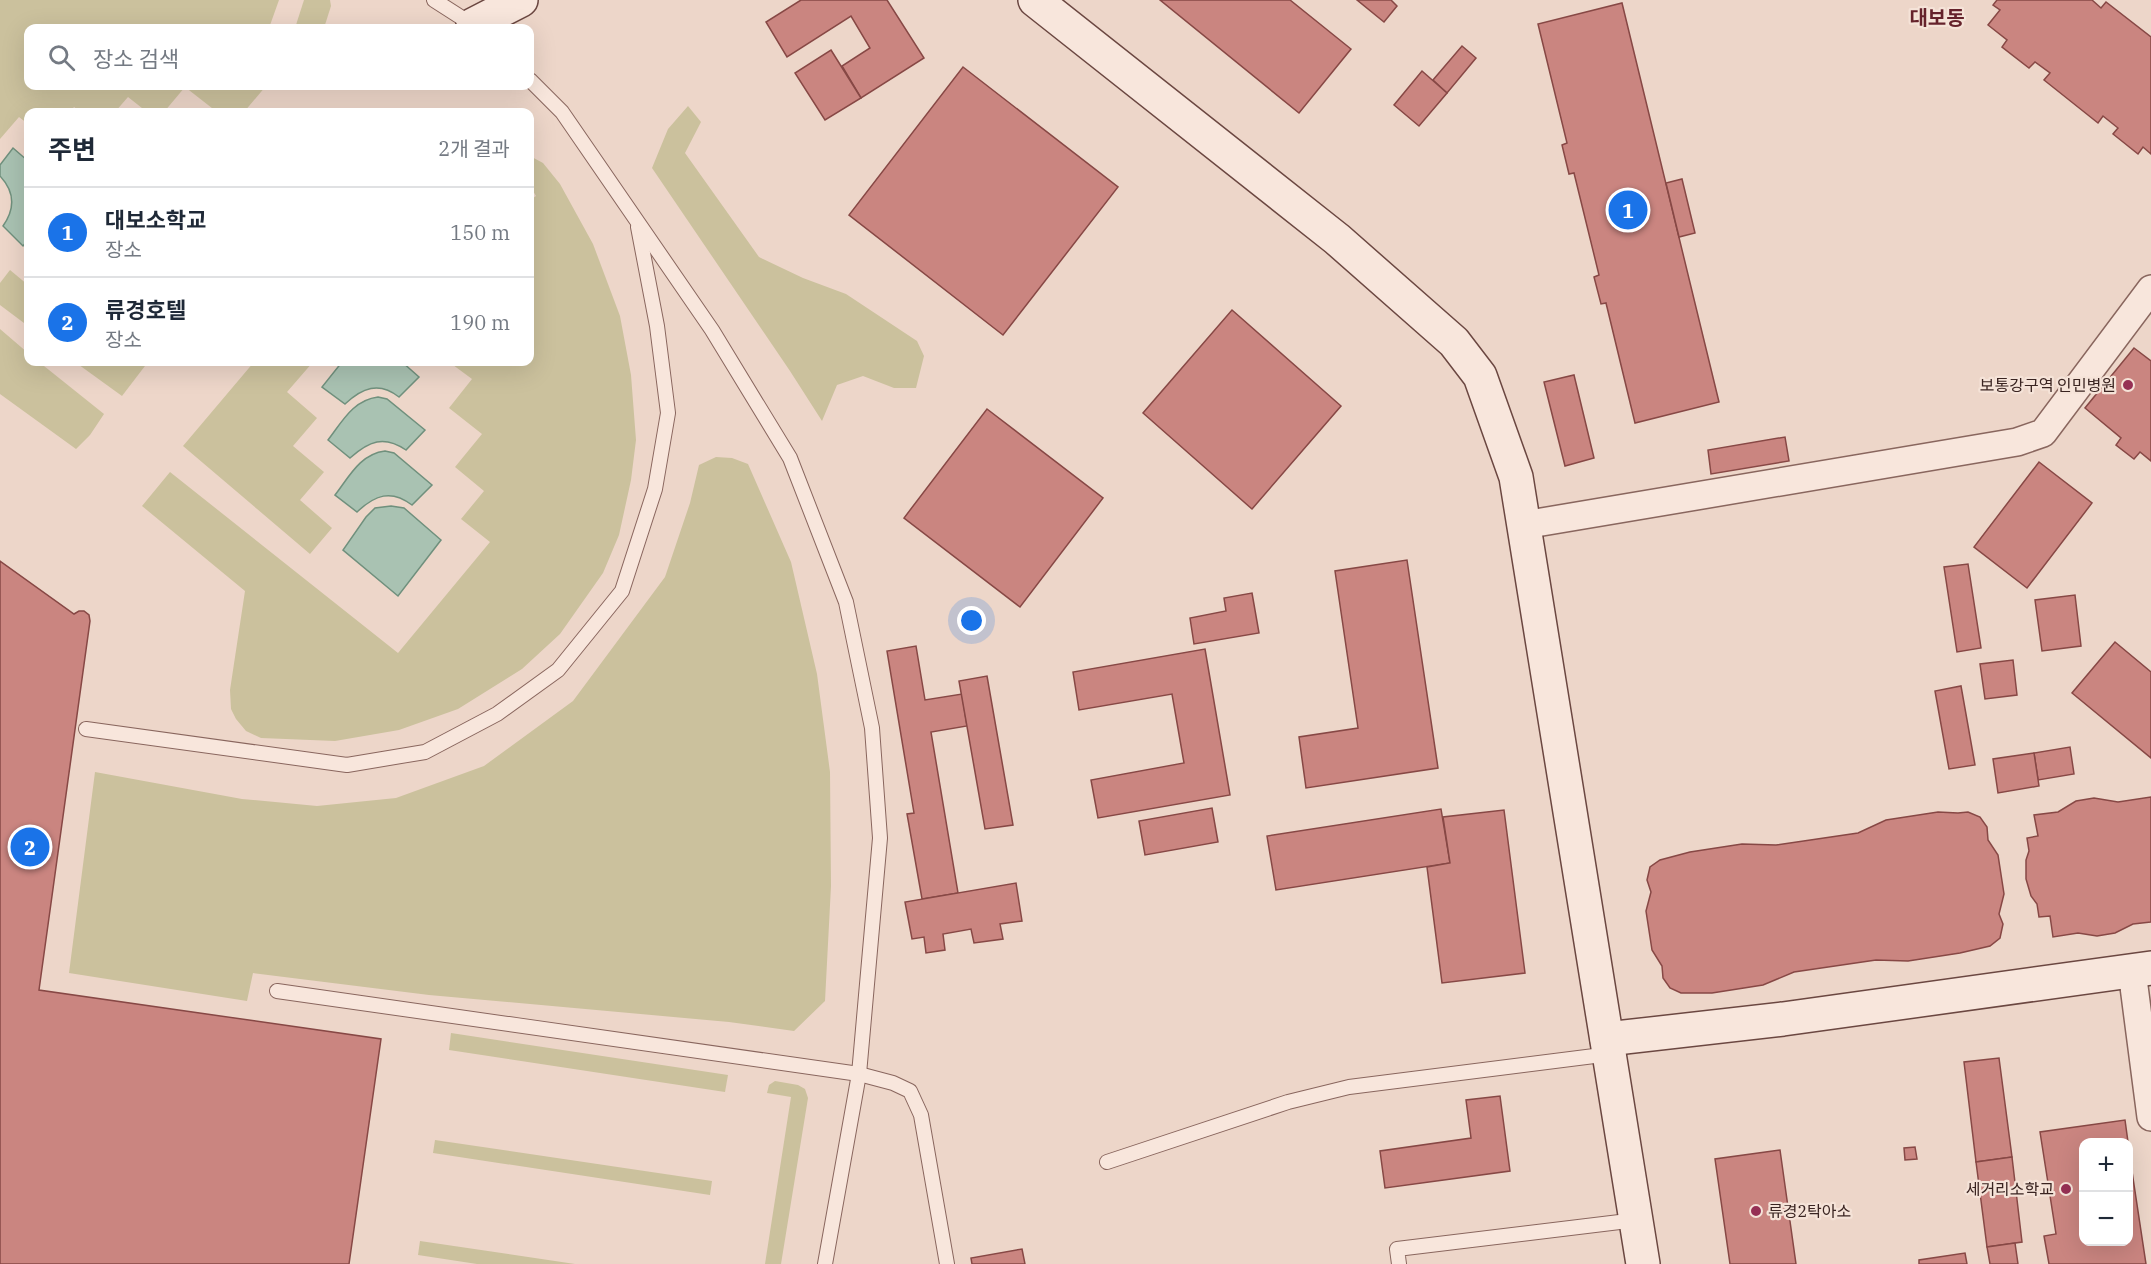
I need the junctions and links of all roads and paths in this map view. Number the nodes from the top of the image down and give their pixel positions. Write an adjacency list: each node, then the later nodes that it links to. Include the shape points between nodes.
1 (434, 0): 4 (lane)
2 (521, 0): 4 (street)
3 (1035, 0): 8 (street, via 1337,239 1454,342 1480,376 1516,477)
4 (475, 18)
5 (534, 84): 6 (lane, via 562,112)
6 (637, 222): 9 (lane, via 657,326 668,413 657,478 622,591 558,670 497,714 425,752 347,765); 13 (lane, via 712,330 790,458 846,602 872,728 880,838)
7 (2151, 289): 8 (street, via 2043,433 2006,444)
8 (1524, 525): 12 (street)
9 (86, 729)
10 (2141, 970): 12 (street); 14 (street)
11 (277, 991): 13 (lane)
12 (1608, 1047): 15 (lane, via 1349,1087 1288,1102); 16 (street)
13 (860, 1074): 17 (lane); 18 (lane, via 910,1091 921,1115)
14 (2151, 1117)
15 (1107, 1162)
16 (1636, 1220): 19 (lane, via 1397,1249); 20 (street)
17 (825, 1264)
18 (947, 1264)
19 (1399, 1264)
20 (1643, 1264)

